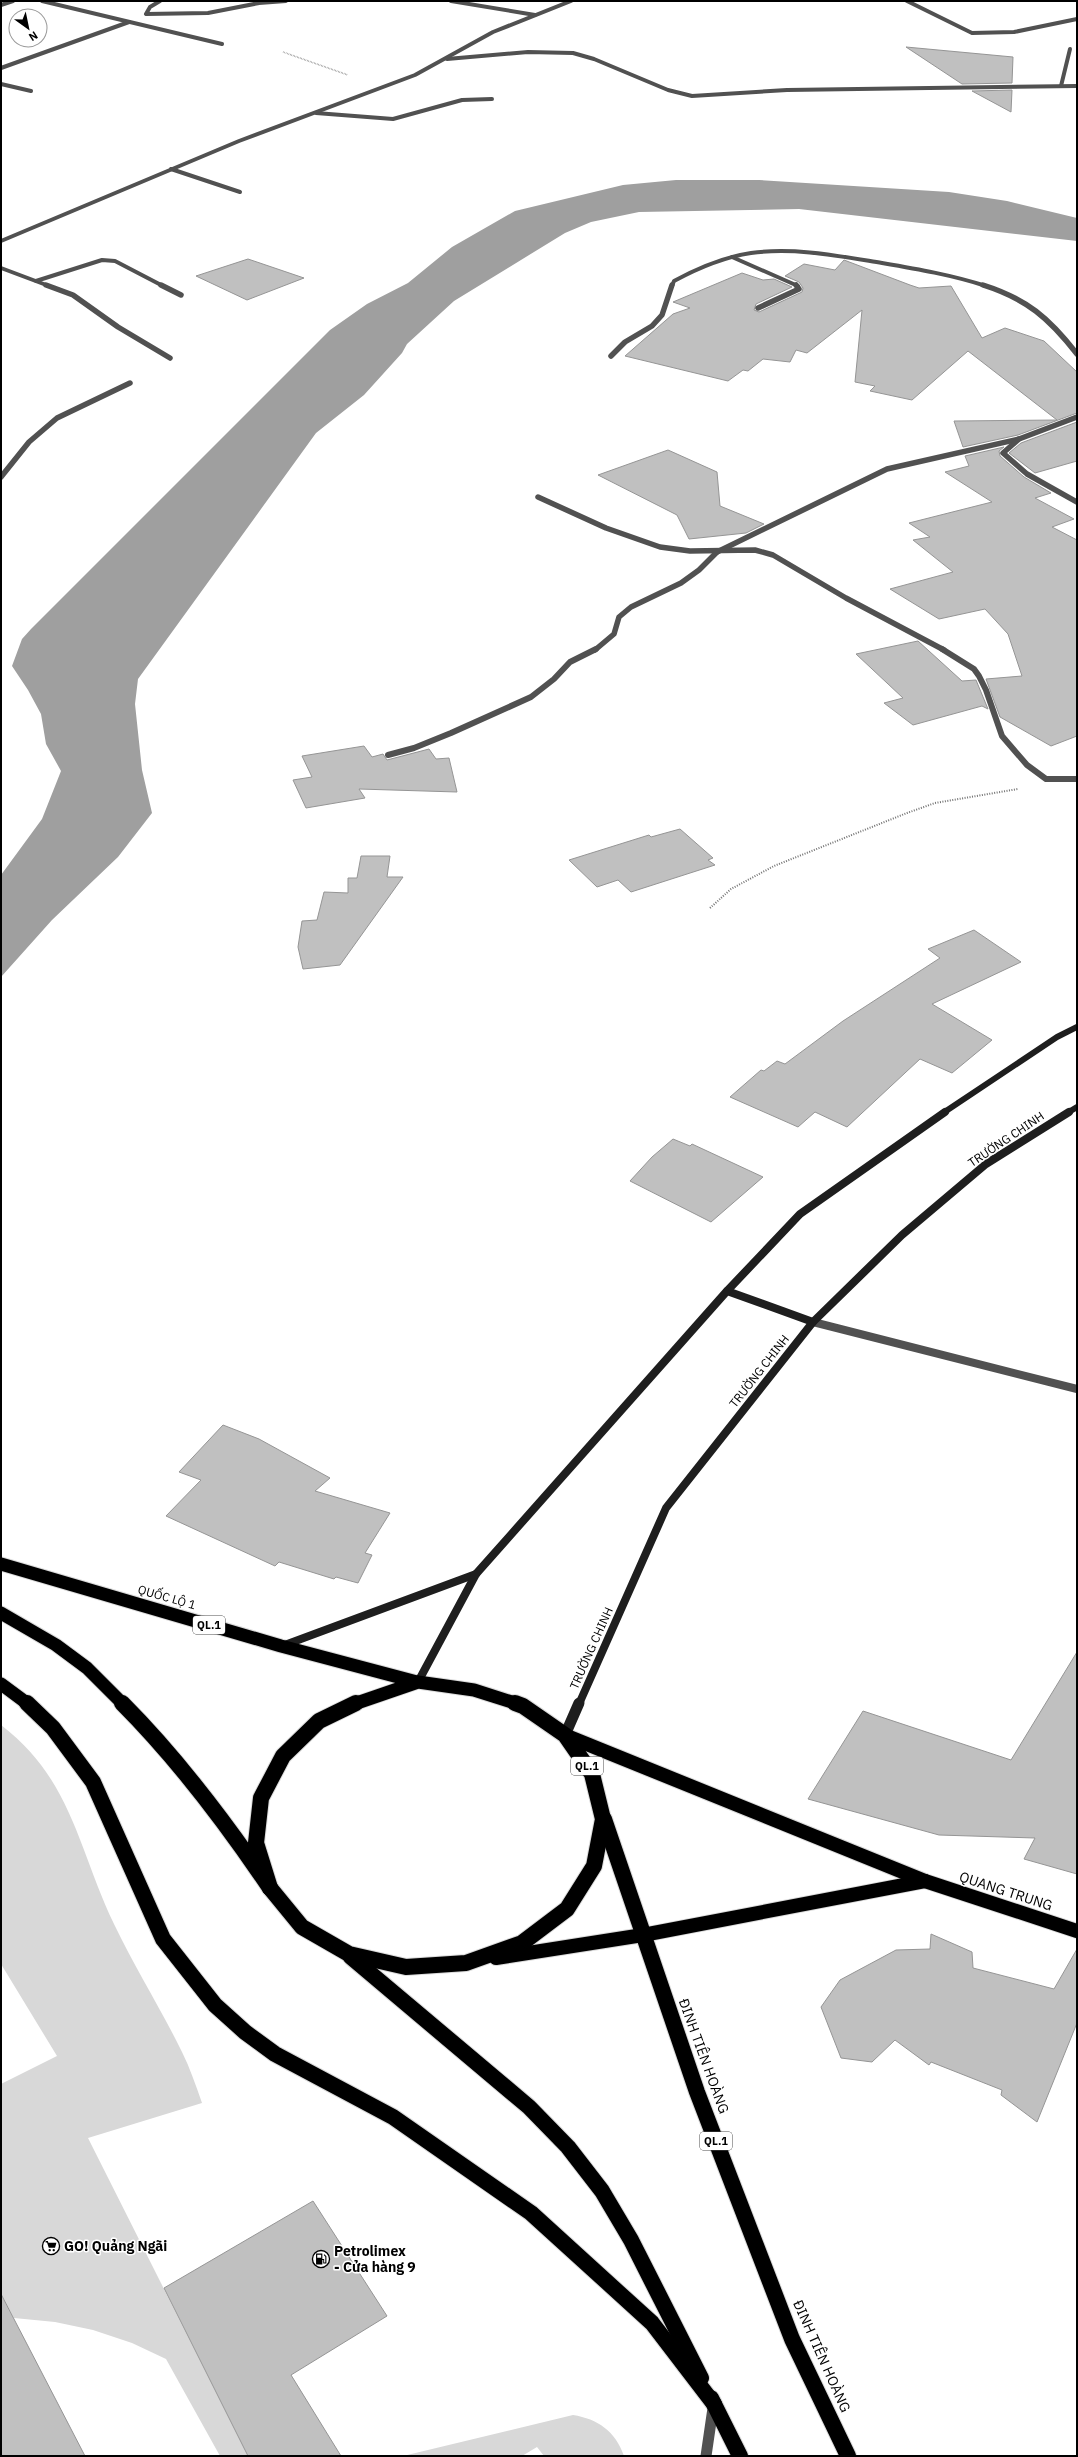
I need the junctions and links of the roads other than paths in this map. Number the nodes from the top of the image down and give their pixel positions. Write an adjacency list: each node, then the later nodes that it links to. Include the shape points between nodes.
1 (13, 1): 8 (street)
2 (42, 1): 11 (street)
3 (160, 1): 4 (street, via 150,7 146,14 208,12)
4 (286, 1)
5 (451, 1): 9 (street)
6 (571, 1): 9 (street)
7 (907, 1): 10 (street, via 972,33 1014,32)
8 (1, 5)
9 (536, 15): 14 (street, via 493,32)
10 (1077, 19)
11 (130, 22): 12 (street); 15 (street)
12 (222, 44)
13 (1070, 49): 17 (street)
14 (447, 59): 17 (street, via 528,52 573,53 594,59 668,90 692,96 787,90); 21 (street, via 415,75)
15 (1, 68)
16 (1, 84): 19 (street)
17 (1061, 86): 18 (street)
18 (1077, 86)
19 (31, 91)
20 (492, 99): 21 (street, via 462,100 393,119)
21 (314, 112): 22 (street)
22 (171, 169): 23 (street); 24 (street)
23 (240, 192)
24 (1, 241)
25 (732, 257): 29 (street, via 786,278 798,286 799,289); 30 (street, via 766,252 834,256 929,272 988,287 1025,301 1040,313); 31 (street, via 702,267 674,281 662,315 652,326 625,342)
26 (1, 268): 27 (street)
27 (36, 282): 28 (street, via 102,260 115,261); 32 (street, via 73,295 118,327)
28 (181, 295)
29 (758, 308)
30 (1077, 354)
31 (611, 356)
32 (170, 358)
33 (130, 383): 36 (street, via 57,418 28,442)
34 (1077, 417): 35 (street)
35 (1018, 439): 38 (street, via 1003,453 1007,460); 39 (street, via 888,469)
36 (1, 477)
37 (538, 497): 39 (street, via 645,543 679,550)
38 (1077, 502)
39 (717, 552): 40 (street, via 681,583 631,607 619,617 614,634 606,642 570,662 531,697 451,733); 41 (street, via 751,549 775,556 829,589 962,661 974,669 985,684 1000,732 1007,744 1044,778 1059,781)
40 (388, 755)
41 (1077, 779)
42 (1077, 1027): 44 (street, via 939,1116 800,1214)
43 (1077, 1107): 45 (street, TRƯỜNG CHINH, via 986,1164 902,1236)
44 (726, 1291): 45 (street); 48 (street)
45 (813, 1322): 46 (street); 53 (street, TRƯỜNG CHINH, via 666,1508)
46 (1077, 1389)
47 (1, 1564): 50 (highway, QUỐC LỘ 1 / QL.1)
48 (476, 1574): 50 (street); 51 (street)
49 (1, 1613): 56 (highway, QL.1, via 56,1645 87,1668 136,1717 210,1803)
50 (281, 1646): 51 (highway, QUỐC LỘ 1 / QL.1)
51 (418, 1682): 53 (highway, QL.1, via 474,1690 523,1706); 56 (highway, QL.1, via 367,1698 320,1721 283,1756 261,1798 256,1843)
52 (1, 1684): 61 (highway, via 21,1698 53,1728 93,1782 163,1939 215,2005 275,2054 393,2117 531,2213 652,2323)
53 (565, 1735): 54 (highway, QL.1, via 592,1774); 55 (main road, QUANG TRUNG)
54 (604, 1819): 58 (highway, ĐINH TIÊN HOÀNG / QL.1); 60 (highway, QL.1, via 594,1866 567,1909 522,1943)
55 (925, 1881): 57 (main road, QUANG TRUNG); 58 (main road)
56 (270, 1888): 59 (highway, QL.1, via 302,1927)
57 (1077, 1931)
58 (643, 1935): 60 (main road); 64 (highway, ĐINH TIÊN HOÀNG / QL.1, via 697,2092 792,2339)
59 (349, 1954): 60 (highway, QL.1, via 406,1967); 61 (highway, QL.1, via 529,2107 568,2148 602,2191 631,2240)
60 (466, 1963)
61 (714, 2404): 62 (street); 63 (highway, QL.1)
62 (706, 2456)
63 (740, 2456)
64 (848, 2456)

